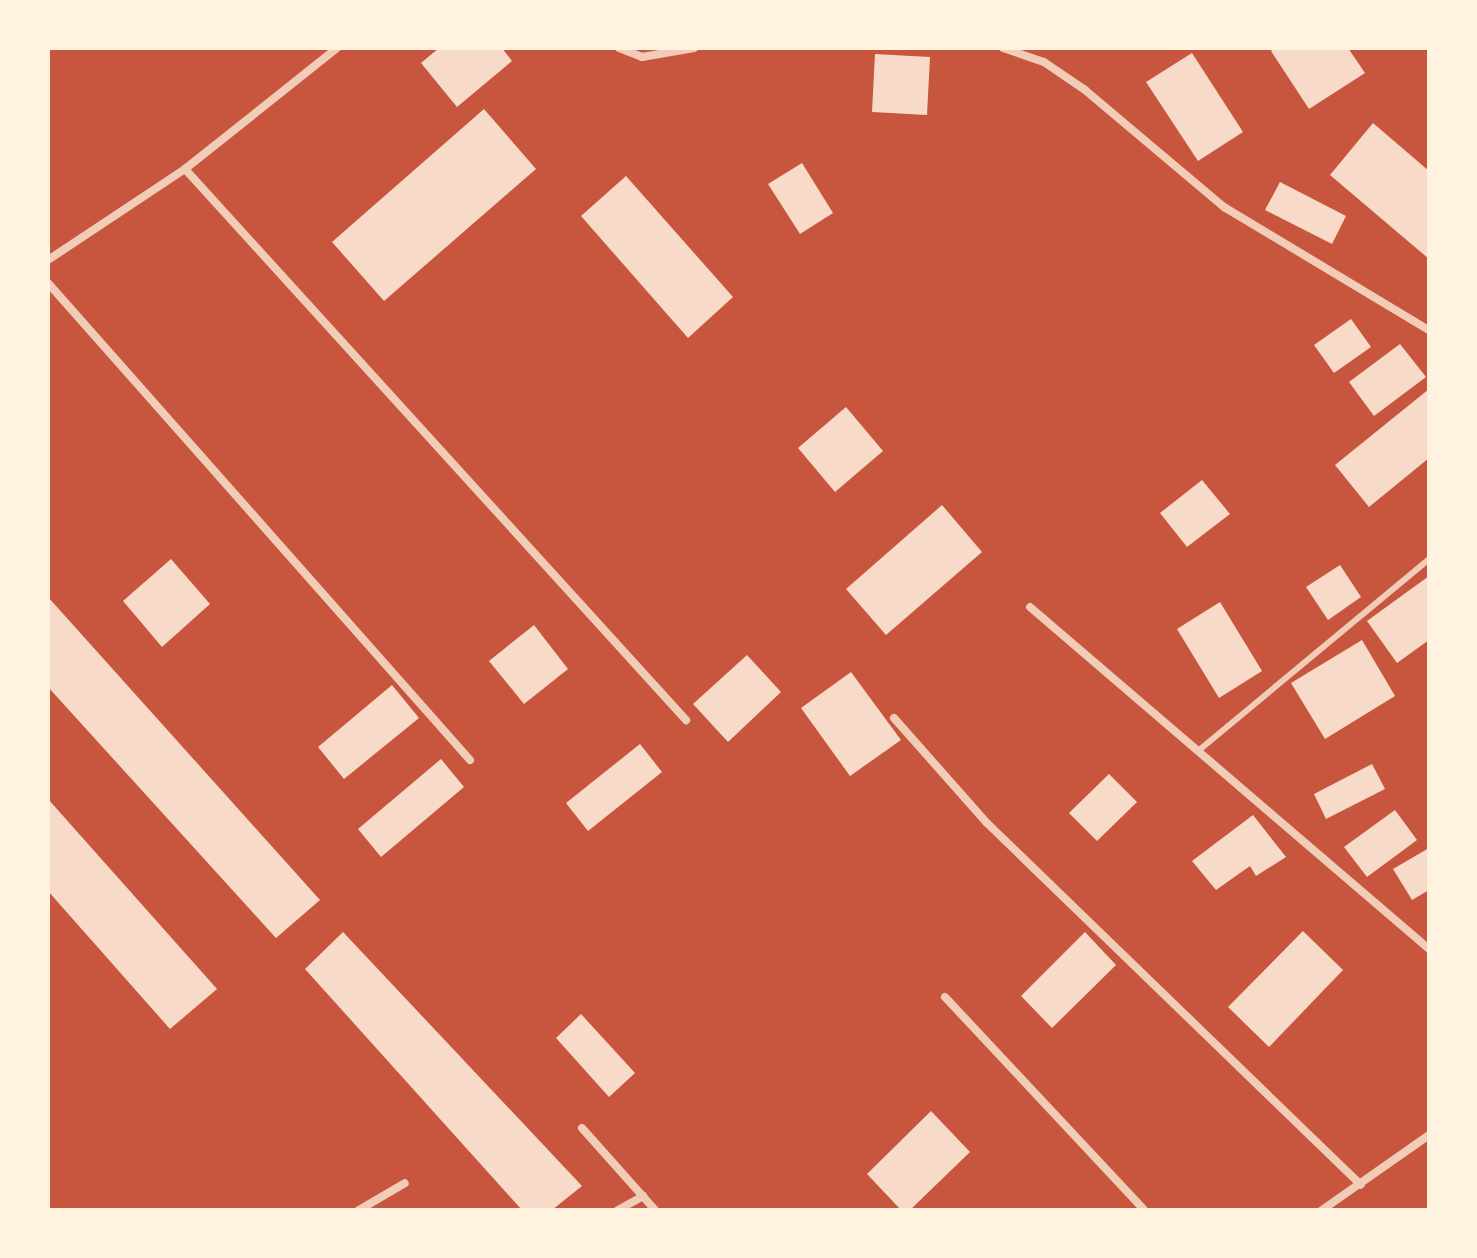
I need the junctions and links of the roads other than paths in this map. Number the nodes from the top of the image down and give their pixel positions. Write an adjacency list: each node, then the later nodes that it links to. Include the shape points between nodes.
1 (337, 48): 5 (street)
2 (619, 48): 3 (street, via 642,57)
3 (694, 48)
4 (1003, 48): 8 (street, via 1044,62 1224,207)
5 (185, 169): 6 (street); 12 (street)
6 (48, 260)
7 (48, 283): 14 (street)
8 (1429, 330)
9 (1429, 559): 13 (lane)
10 (1030, 607): 13 (street)
11 (894, 718): 20 (street, via 987,823)
12 (686, 720)
13 (1198, 751): 15 (street)
14 (470, 760)
15 (1429, 949)
16 (945, 997): 25 (street)
17 (582, 1128): 21 (street)
18 (1429, 1135): 20 (street)
19 (405, 1183): 22 (street)
20 (1361, 1185): 26 (street)
21 (643, 1196): 23 (street); 24 (street)
22 (359, 1210)
23 (618, 1210)
24 (655, 1210)
25 (1144, 1210)
26 (1322, 1210)

